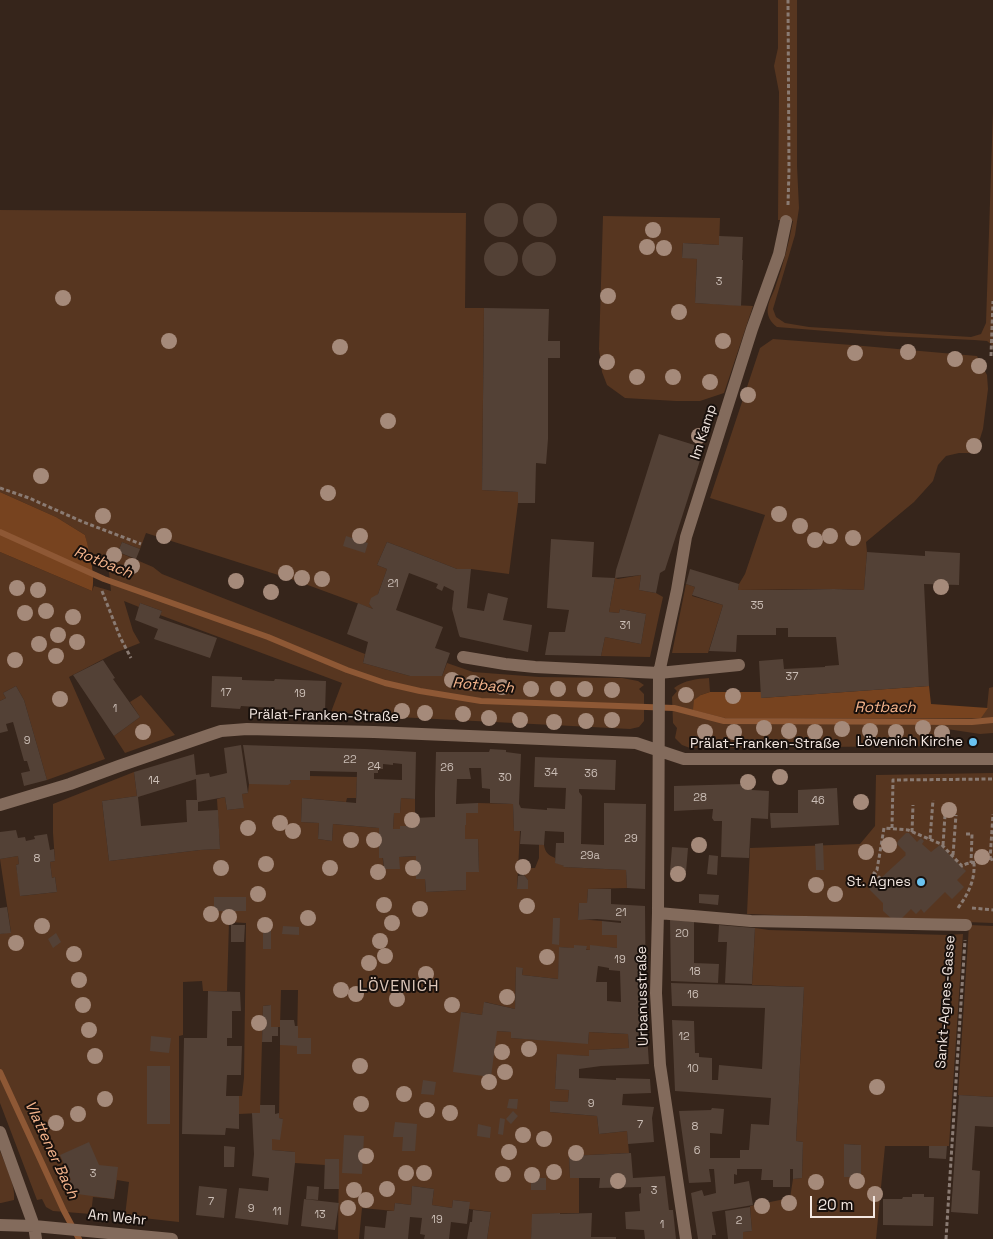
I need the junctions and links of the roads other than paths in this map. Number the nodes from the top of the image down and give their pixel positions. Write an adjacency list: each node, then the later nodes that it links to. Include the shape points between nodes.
1 (786, 221): 4 (street, Im Kamp, via 779,254 686,537)
2 (463, 657): 4 (street, via 535,667)
3 (739, 665): 4 (street)
4 (659, 673): 5 (street)
5 (658, 750): 6 (street, Prälat-Franken-Straße, via 684,759); 7 (street, Prälat-Franken-Straße, via 636,743 374,732 221,731); 8 (street, Urbanusstraße)
6 (993, 759)
7 (0, 805)
8 (658, 912): 9 (street, Sankt-Agnes-Gasse, via 751,921); 15 (street, Urbanusstraße, via 656,993 660,1064)
9 (966, 925)
10 (0, 1132): 12 (street)
11 (0, 1224): 12 (street, Am Wehr)
12 (34, 1226): 13 (street); 14 (street, Am Wehr)
13 (36, 1239)
14 (172, 1239)
15 (686, 1239)

